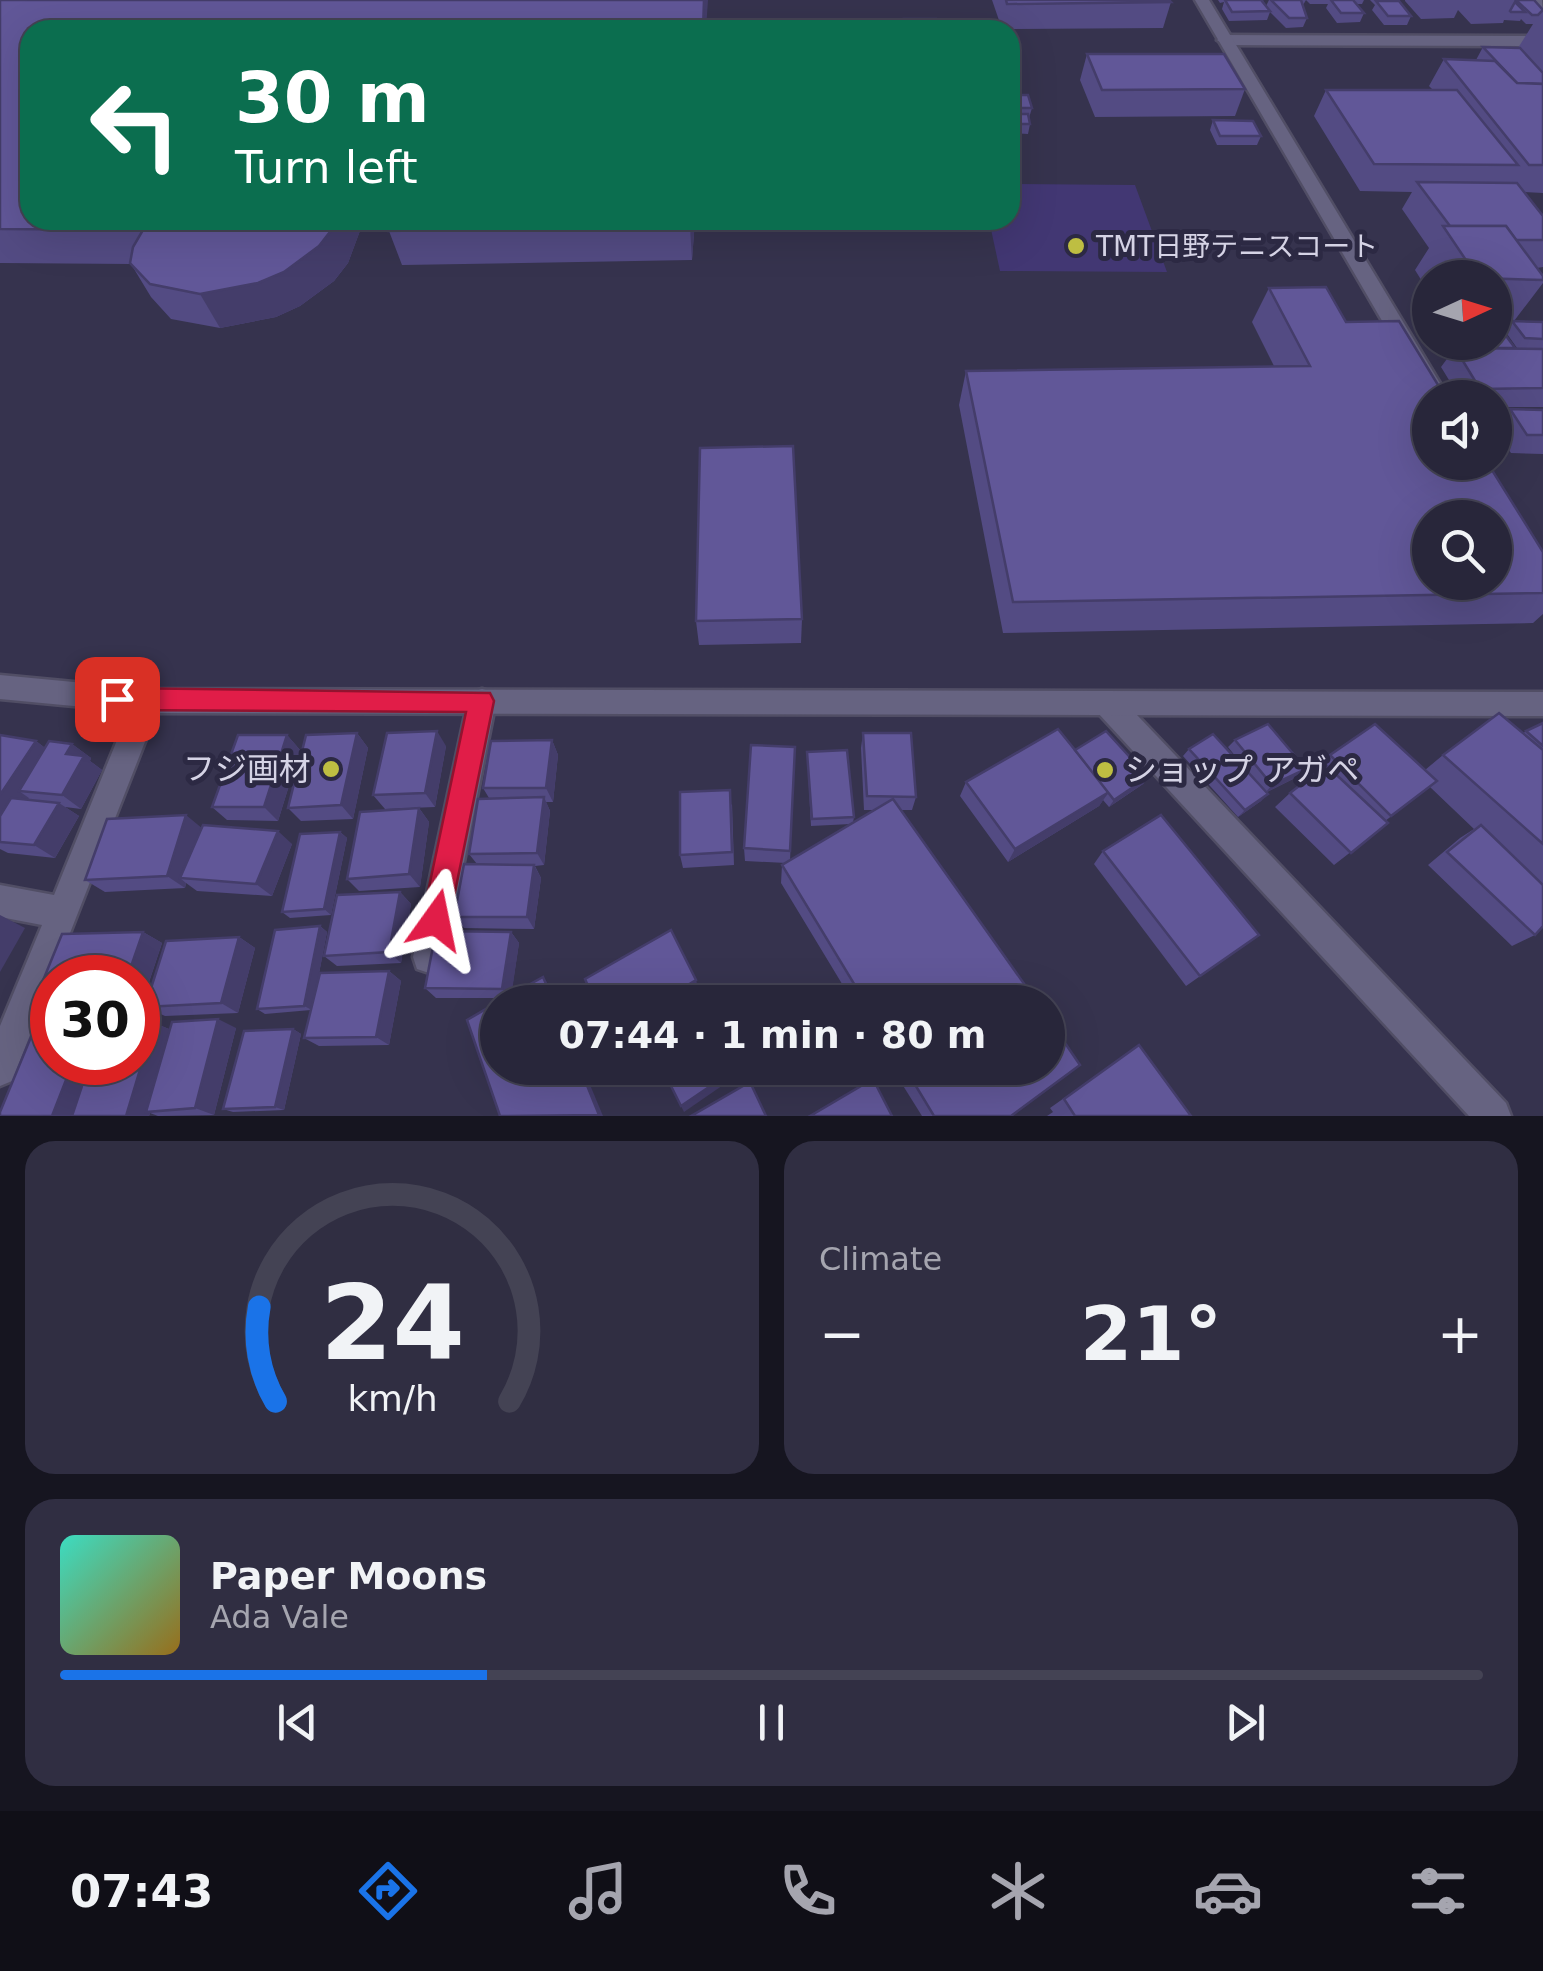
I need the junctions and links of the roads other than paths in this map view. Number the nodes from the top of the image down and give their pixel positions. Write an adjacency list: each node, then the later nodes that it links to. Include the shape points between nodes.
1 (1202, 0): 4 (street)
2 (1534, 0): 3 (street)
3 (1543, 9)
4 (1226, 40): 5 (street); 6 (street)
5 (1543, 41)
6 (1427, 380)
7 (0, 687): 8 (street)
8 (147, 701): 9 (street); 13 (street)
9 (482, 701): 10 (street); 14 (street)
10 (1108, 704): 11 (street); 16 (street)
11 (1543, 704)
12 (0, 900): 13 (street)
13 (62, 913): 15 (street)
14 (429, 957)
15 (0, 1069)
16 (1493, 1116)

